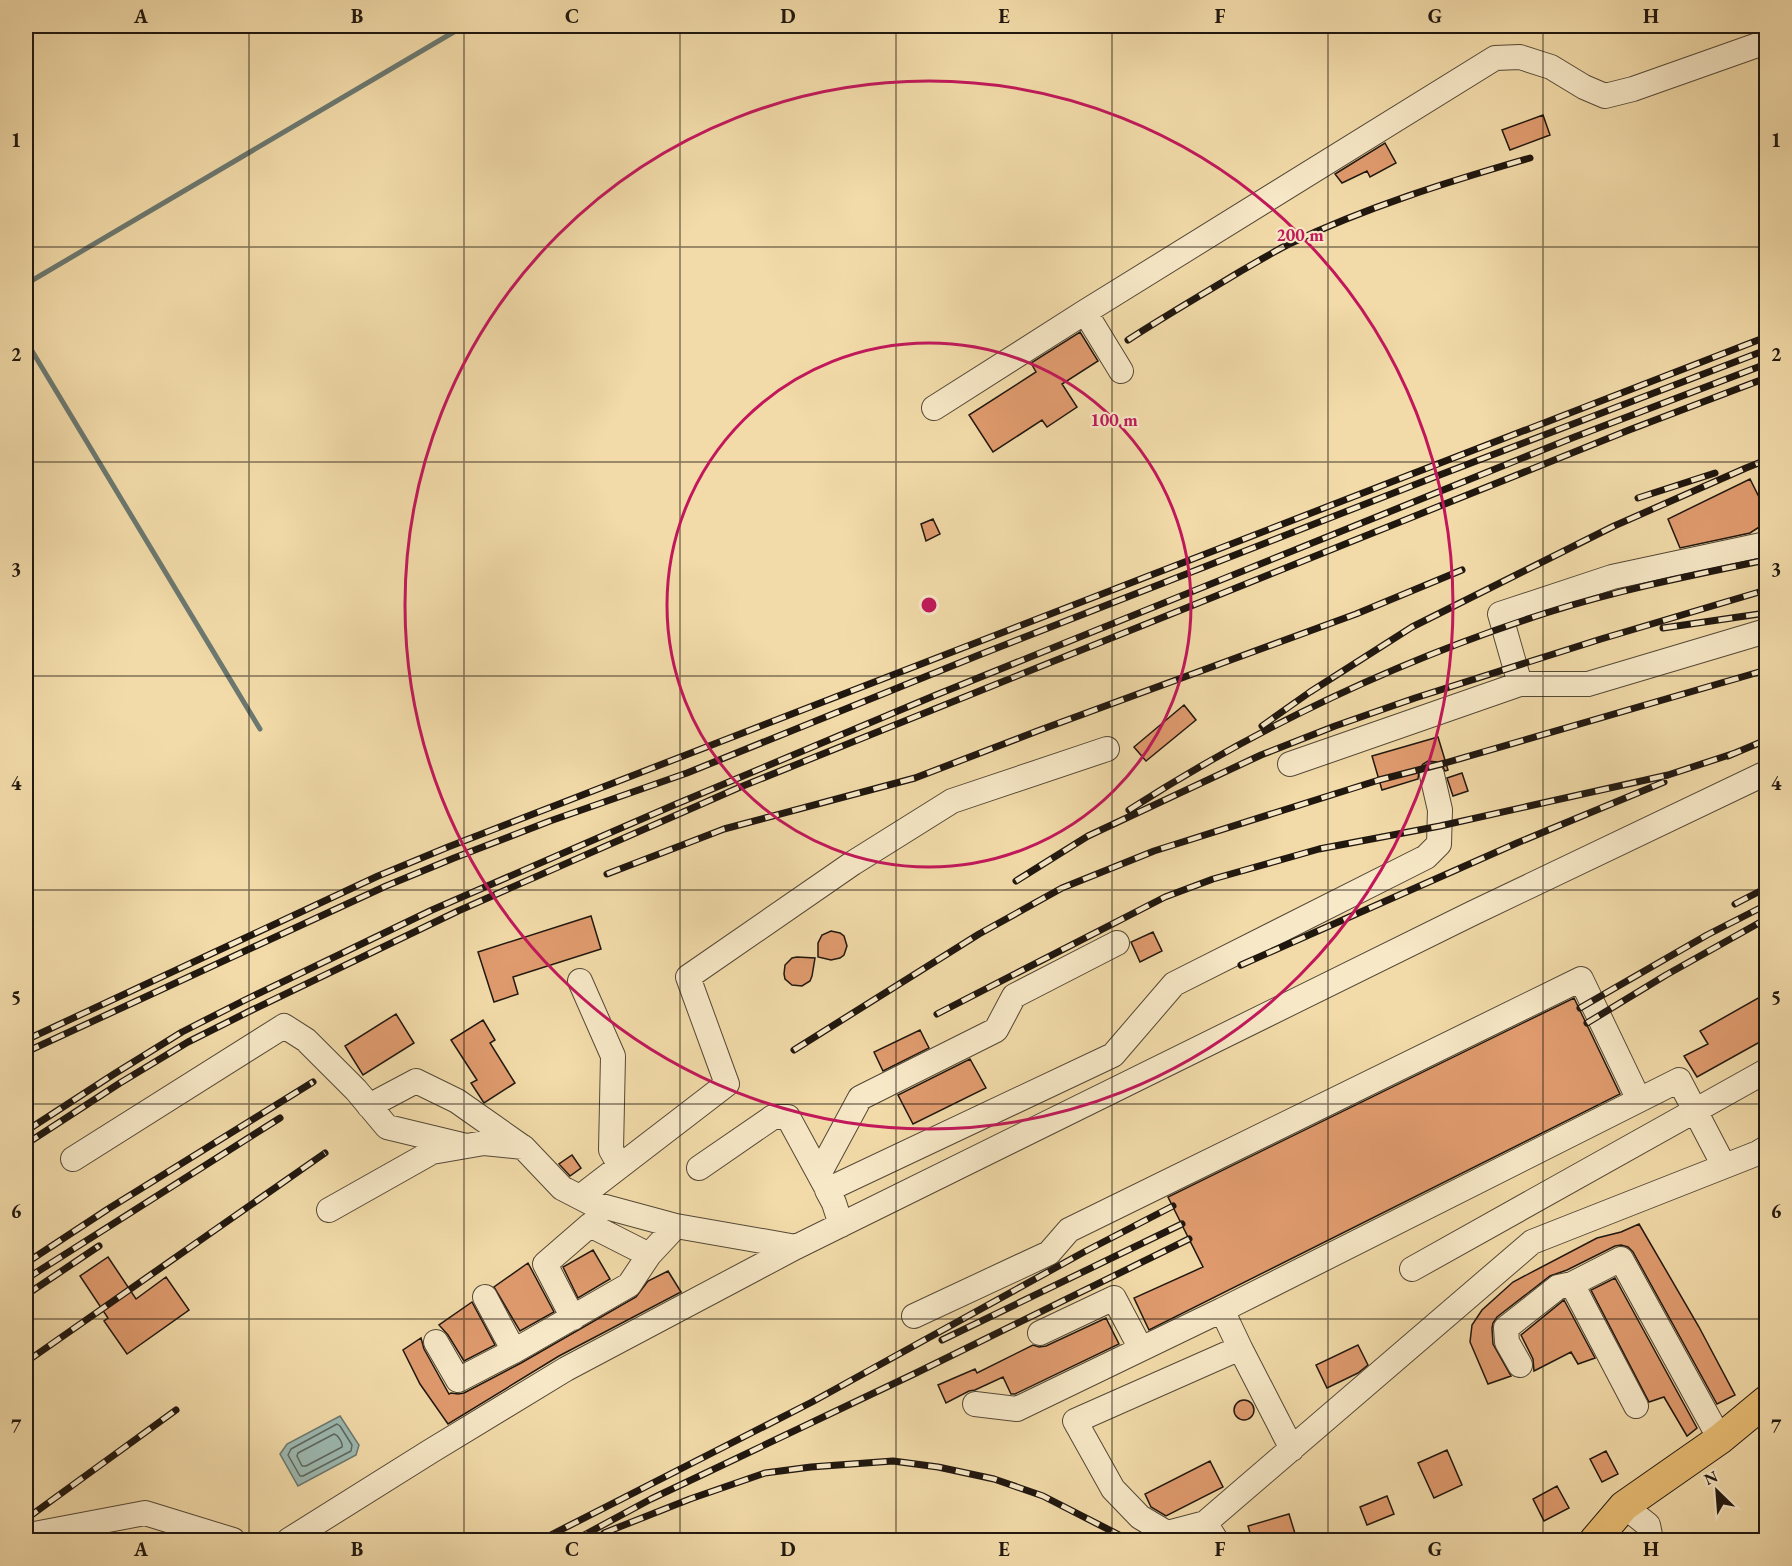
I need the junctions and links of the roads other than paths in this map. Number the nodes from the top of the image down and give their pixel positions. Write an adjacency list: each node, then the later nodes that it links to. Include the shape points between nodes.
1 (1767, 42): 2 (lane, via 1605,96 1551,67 1520,57 1495,58)
2 (1085, 312): 3 (lane); 4 (lane)
3 (1121, 371)
4 (934, 408)
5 (1767, 544): 7 (lane, via 1612,577 1500,614)
6 (1767, 631): 7 (lane, via 1588,684)
7 (1520, 684): 9 (lane)
8 (1107, 749): 22 (lane, via 952,801 853,863 688,978 727,1084)
9 (1290, 764)
10 (1767, 773): 28 (lane, via 1473,913)
11 (1432, 775): 25 (lane, via 1440,810 1439,844 1426,857 1174,984 1113,1055)
12 (1117, 943): 25 (lane, via 1014,996 996,1030 860,1098)
13 (580, 981): 22 (lane, via 613,1056 611,1150)
14 (1767, 1071): 17 (lane)
15 (1639, 1100): 17 (lane, via 1679,1080); 35 (lane); 36 (lane, via 1581,979 1069,1230 1049,1253)
16 (369, 1106): 18 (lane, via 387,1127); 19 (lane, via 416,1081 457,1101); 21 (lane, via 306,1040 284,1026)
17 (1696, 1112): 23 (lane); 32 (lane)
18 (466, 1146): 19 (lane, via 484,1143); 27 (lane, via 432,1152)
19 (523, 1147): 26 (lane, via 562,1188)
20 (1767, 1148): 23 (lane)
21 (73, 1159)
22 (620, 1166): 26 (lane)
23 (1724, 1166): 48 (lane, via 1532,1242)
24 (699, 1168): 25 (lane, via 773,1117 788,1117)
25 (823, 1182): 28 (lane)
26 (580, 1197): 29 (lane)
27 (329, 1210)
28 (841, 1225): 30 (lane)
29 (676, 1226): 30 (lane); 31 (lane)
30 (796, 1248): 53 (lane, via 566,1369)
31 (649, 1255): 37 (lane, via 628,1285); 37 (lane, via 590,1225 545,1264)
32 (1412, 1269)
33 (1572, 1284): 43 (lane, via 1558,1287 1506,1328 1507,1342); 46 (lane); 47 (lane, via 1621,1259)
34 (485, 1297): 42 (lane)
35 (1222, 1310): 40 (lane); 41 (lane)
36 (914, 1316)
37 (573, 1318): 42 (lane)
38 (1040, 1333): 41 (lane, via 1114,1298)
39 (436, 1342): 42 (lane, via 458,1380)
40 (1240, 1348): 48 (lane); 50 (lane, via 1076,1421 1113,1489 1140,1517 1167,1533)
41 (1141, 1349): 45 (lane, via 1017,1409)
42 (514, 1351)
43 (1520, 1365)
44 (1767, 1401): 47 (main road)
45 (975, 1404)
46 (1636, 1406)
47 (1720, 1439): 49 (main road)
48 (1292, 1449): 50 (lane)
49 (1624, 1506): 54 (main road); 55 (lane, via 1648,1525)
50 (1211, 1532)
51 (26, 1537): 52 (lane, via 146,1513)
52 (233, 1540)
53 (289, 1540)
54 (1594, 1540)
55 (1652, 1540)

